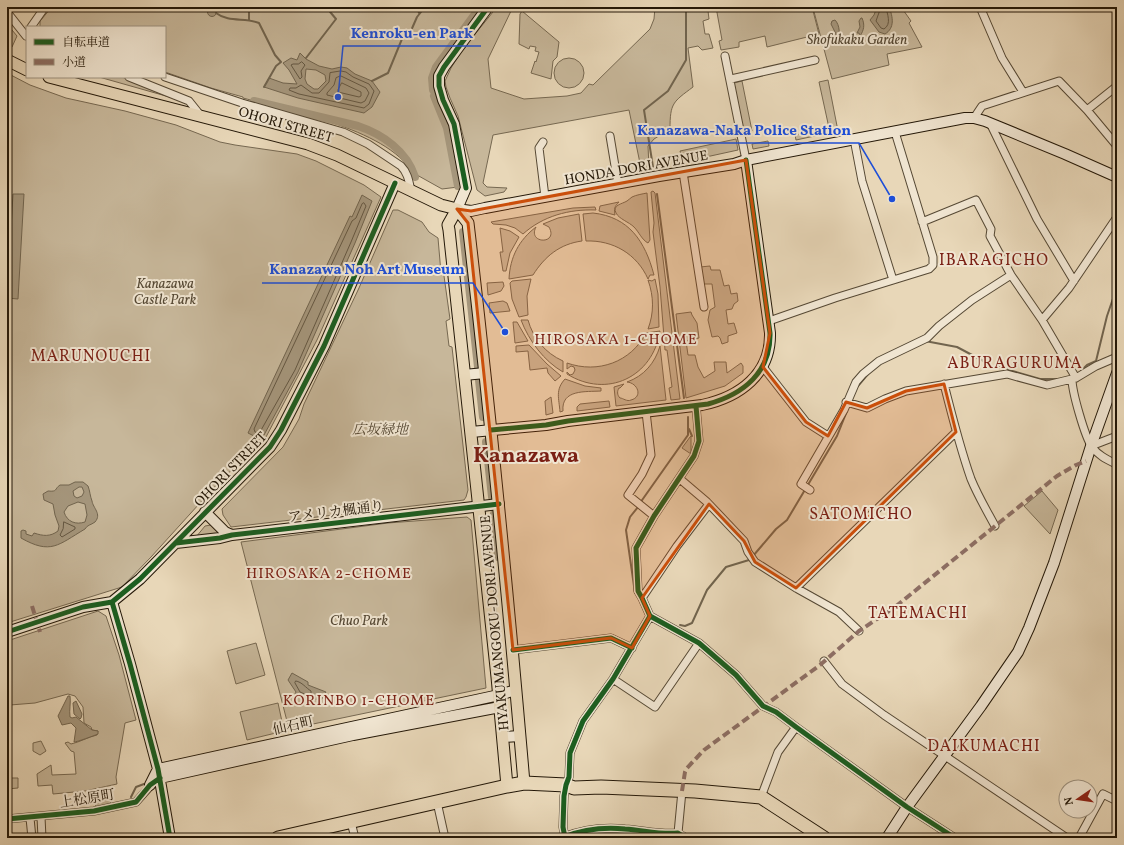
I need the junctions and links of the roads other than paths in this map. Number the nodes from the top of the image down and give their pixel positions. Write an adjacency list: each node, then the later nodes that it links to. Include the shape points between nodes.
1 (45, 7): 5 (street)
2 (488, 7): 33 (street, HYAKUMANGOKU-DORI AVENUE, via 444,66 440,76 439,86 454,124 466,188)
3 (980, 7): 16 (street, via 1002,58)
4 (7, 12): 6 (street)
5 (33, 26)
6 (26, 35)
7 (726, 56): 14 (street)
8 (7, 60): 10 (main road)
9 (814, 60): 14 (street)
10 (26, 70)
11 (166, 76): 31 (street, via 242,103 344,132 406,170)
12 (53, 78): 18 (main road, OHORI STREET)
13 (131, 78): 18 (street, via 189,101)
14 (731, 79): 26 (street)
15 (1117, 86): 17 (street)
16 (1023, 92): 17 (street, via 1059,81); 19 (street, via 982,106)
17 (1087, 110): 25 (street)
18 (200, 116): 29 (main road, OHORI STREET, via 308,144 337,155)
19 (974, 118): 20 (street, HONDA DORI AVENUE); 21 (street, HONDA DORI AVENUE)
20 (990, 123): 28 (street, HONDA DORI AVENUE); 38 (street, via 1037,219)
21 (895, 132): 23 (street, HONDA DORI AVENUE); 35 (street)
22 (610, 136): 30 (street)
23 (854, 140): 26 (street, HONDA DORI AVENUE); 37 (street, via 862,181)
24 (543, 142): 32 (street, via 539,148)
25 (1117, 146)
26 (746, 160): 27 (street, HONDA DORI AVENUE); 41 (street)
27 (683, 172): 30 (street, HONDA DORI AVENUE); 39 (street)
28 (1117, 177)
29 (395, 184): 31 (main road); 64 (street, OHORI STREET, via 324,346 281,430 270,447)
30 (618, 184): 32 (street, HONDA DORI AVENUE)
31 (411, 191): 33 (main road, via 441,205)
32 (544, 197): 33 (street, HONDA DORI AVENUE, via 471,211)
33 (457, 209): 44 (main road, HYAKUMANGOKU-DORI AVENUE, via 468,223); 46 (main road, HYAKUMANGOKU-DORI AVENUE, via 448,225)
34 (1117, 217): 38 (street)
35 (922, 222): 36 (street, via 976,200 991,230 990,236); 37 (street, via 933,265)
36 (1011, 275): 40 (street); 49 (street, via 972,300 927,338 878,361 856,382)
37 (893, 280): 41 (street)
38 (1074, 281): 40 (street)
39 (704, 307)
40 (1042, 320): 47 (street)
41 (769, 321): 43 (street, via 770,344)
42 (1117, 357): 47 (street)
43 (763, 367): 50 (street, via 751,381 731,395); 55 (street, via 806,422)
44 (485, 373): 46 (street); 52 (main road, HYAKUMANGOKU-DORI AVENUE)
45 (1117, 373): 57 (street)
46 (464, 375): 53 (main road, HYAKUMANGOKU-DORI AVENUE)
47 (1074, 378): 48 (street, via 1047,385 1007,374); 57 (street, via 1077,405)
48 (944, 384): 49 (street, via 906,391 867,408); 54 (street)
49 (846, 402): 55 (street)
50 (696, 406): 51 (street); 59 (street, via 699,441 694,456)
51 (646, 412): 52 (street); 65 (street, via 651,455 628,495)
52 (491, 430): 53 (street); 61 (main road, HYAKUMANGOKU-DORI AVENUE)
53 (470, 432): 63 (main road, HYAKUMANGOKU-DORI AVENUE)
54 (956, 432): 66 (street, via 971,479); 69 (street)
55 (828, 436): 60 (street, via 801,484)
56 (1117, 436): 57 (street)
57 (1091, 446): 58 (street, via 1099,455); 87 (street, via 1054,563 1018,652)
58 (1114, 463)
59 (680, 479): 62 (street); 65 (street)
60 (810, 490)
61 (499, 504): 63 (street, アメリカ楓通り); 77 (main road, HYAKUMANGOKU-DORI AVENUE)
62 (709, 504): 69 (street, via 744,541 755,562); 70 (street)
63 (478, 506): 67 (street, アメリカ楓通り); 81 (main road, HYAKUMANGOKU-DORI AVENUE)
64 (205, 512): 67 (street, via 225,532); 68 (street, OHORI STREET)
65 (654, 516): 70 (street, via 636,548 638,591)
66 (995, 526)
67 (232, 535): 68 (street, アメリカ楓通り)
68 (176, 543): 71 (street, OHORI STREET, via 140,579)
69 (796, 588): 73 (street, via 839,612)
70 (642, 598): 72 (street)
71 (112, 602): 74 (street, OHORI STREET, via 83,607); 88 (street)
72 (650, 616): 75 (street); 76 (street)
73 (859, 631)
74 (7, 632)
75 (699, 643): 79 (street, via 656,708); 83 (street, via 736,675 763,706)
76 (632, 648): 77 (street, via 611,638); 79 (street)
77 (513, 650): 80 (main road, HYAKUMANGOKU-DORI AVENUE)
78 (824, 661): 87 (street, via 842,684)
79 (613, 679): 91 (street, via 583,721 570,753)
80 (516, 690): 81 (street, 仙石町); 85 (main road, HYAKUMANGOKU-DORI AVENUE)
81 (499, 695): 82 (main road, HYAKUMANGOKU-DORI AVENUE); 84 (street, 仙石町)
82 (500, 707): 84 (street, 仙石町); 86 (main road, HYAKUMANGOKU-DORI AVENUE)
83 (796, 727): 94 (street, via 778,752); 97 (street)
84 (352, 731): 88 (street, 仙石町)
85 (520, 736): 86 (street); 89 (main road, HYAKUMANGOKU-DORI AVENUE)
86 (503, 737): 92 (main road, HYAKUMANGOKU-DORI AVENUE)
87 (945, 756): 97 (street); 115 (street)
88 (159, 774): 90 (street); 106 (street)
89 (524, 783): 91 (highway); 92 (highway)
90 (150, 785): 98 (street, 上松原町, via 136,802 94,811)
91 (566, 785): 93 (highway, via 574,788); 110 (street)
92 (507, 786): 96 (highway)
93 (682, 791): 94 (highway); 102 (street)
94 (761, 798): 112 (highway)
95 (1117, 798): 116 (street, via 1115,800 1103,794)
96 (437, 802): 101 (highway); 109 (street)
97 (907, 807): 113 (street); 114 (street)
98 (41, 817): 99 (street, 上松原町); 105 (street)
99 (30, 818): 100 (street, 上松原町); 104 (street)
100 (7, 819)
101 (351, 822): 107 (highway); 108 (street)
102 (678, 833): 103 (street); 111 (street)
103 (666, 836): 110 (street, via 626,828 591,829)
104 (32, 838)
105 (42, 838)
106 (170, 838)
107 (278, 838)
108 (355, 838)
109 (445, 838)
110 (564, 838)
111 (686, 838)
112 (824, 838)
113 (887, 838)
114 (956, 838)
115 (1068, 838)
116 (1079, 838)

